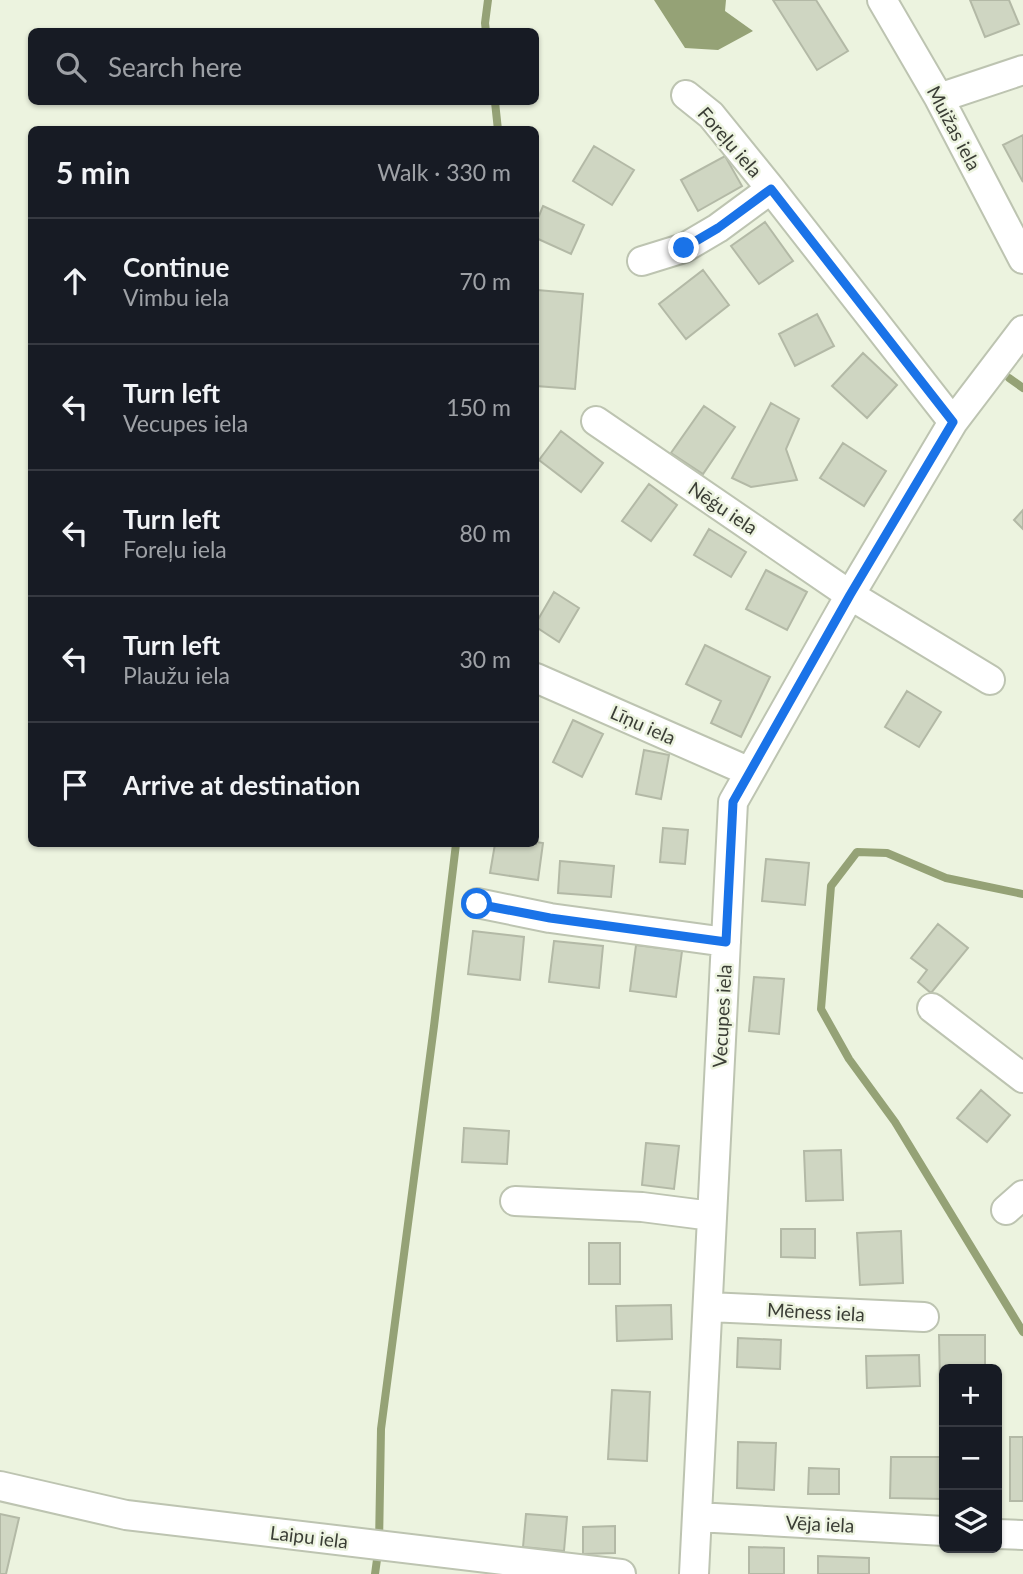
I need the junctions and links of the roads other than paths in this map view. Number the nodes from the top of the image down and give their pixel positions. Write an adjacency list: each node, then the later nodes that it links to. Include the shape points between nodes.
1 (882, 0): 4 (street, Muižas iela)
2 (1023, 70): 4 (street)
3 (687, 95): 5 (street, Foreļu iela, via 711,115)
4 (939, 99): 6 (street, Muižas iela)
5 (771, 189): 7 (street, via 684,248); 10 (street, Foreļu iela)
6 (1023, 259)
7 (642, 261)
8 (1023, 330): 10 (street, Vecupes iela)
9 (596, 421): 11 (street, Nēģu iela)
10 (953, 422): 11 (street, Vecupes iela)
11 (850, 595): 13 (street, Nēģu iela); 14 (street, Vecupes iela)
12 (539, 679): 14 (street, Līņu iela)
13 (990, 680)
14 (750, 772): 16 (street, Vecupes iela, via 733,802)
15 (477, 904): 16 (street)
16 (726, 942): 20 (street, Vecupes iela)
17 (932, 1009): 18 (street)
18 (1023, 1078)
19 (515, 1201): 20 (street, via 642,1207)
20 (712, 1216): 21 (street, Vecupes iela)
21 (708, 1307): 22 (street, Mēness iela); 24 (street, Vecupes iela)
22 (924, 1317)
23 (0, 1486): 28 (street, Laipu iela, via 126,1515)
24 (697, 1517): 25 (street, Vēja iela); 29 (street, Vecupes iela)
25 (939, 1531)
26 (1002, 1534): 27 (street)
27 (1023, 1535)
28 (621, 1574)
29 (694, 1574)

